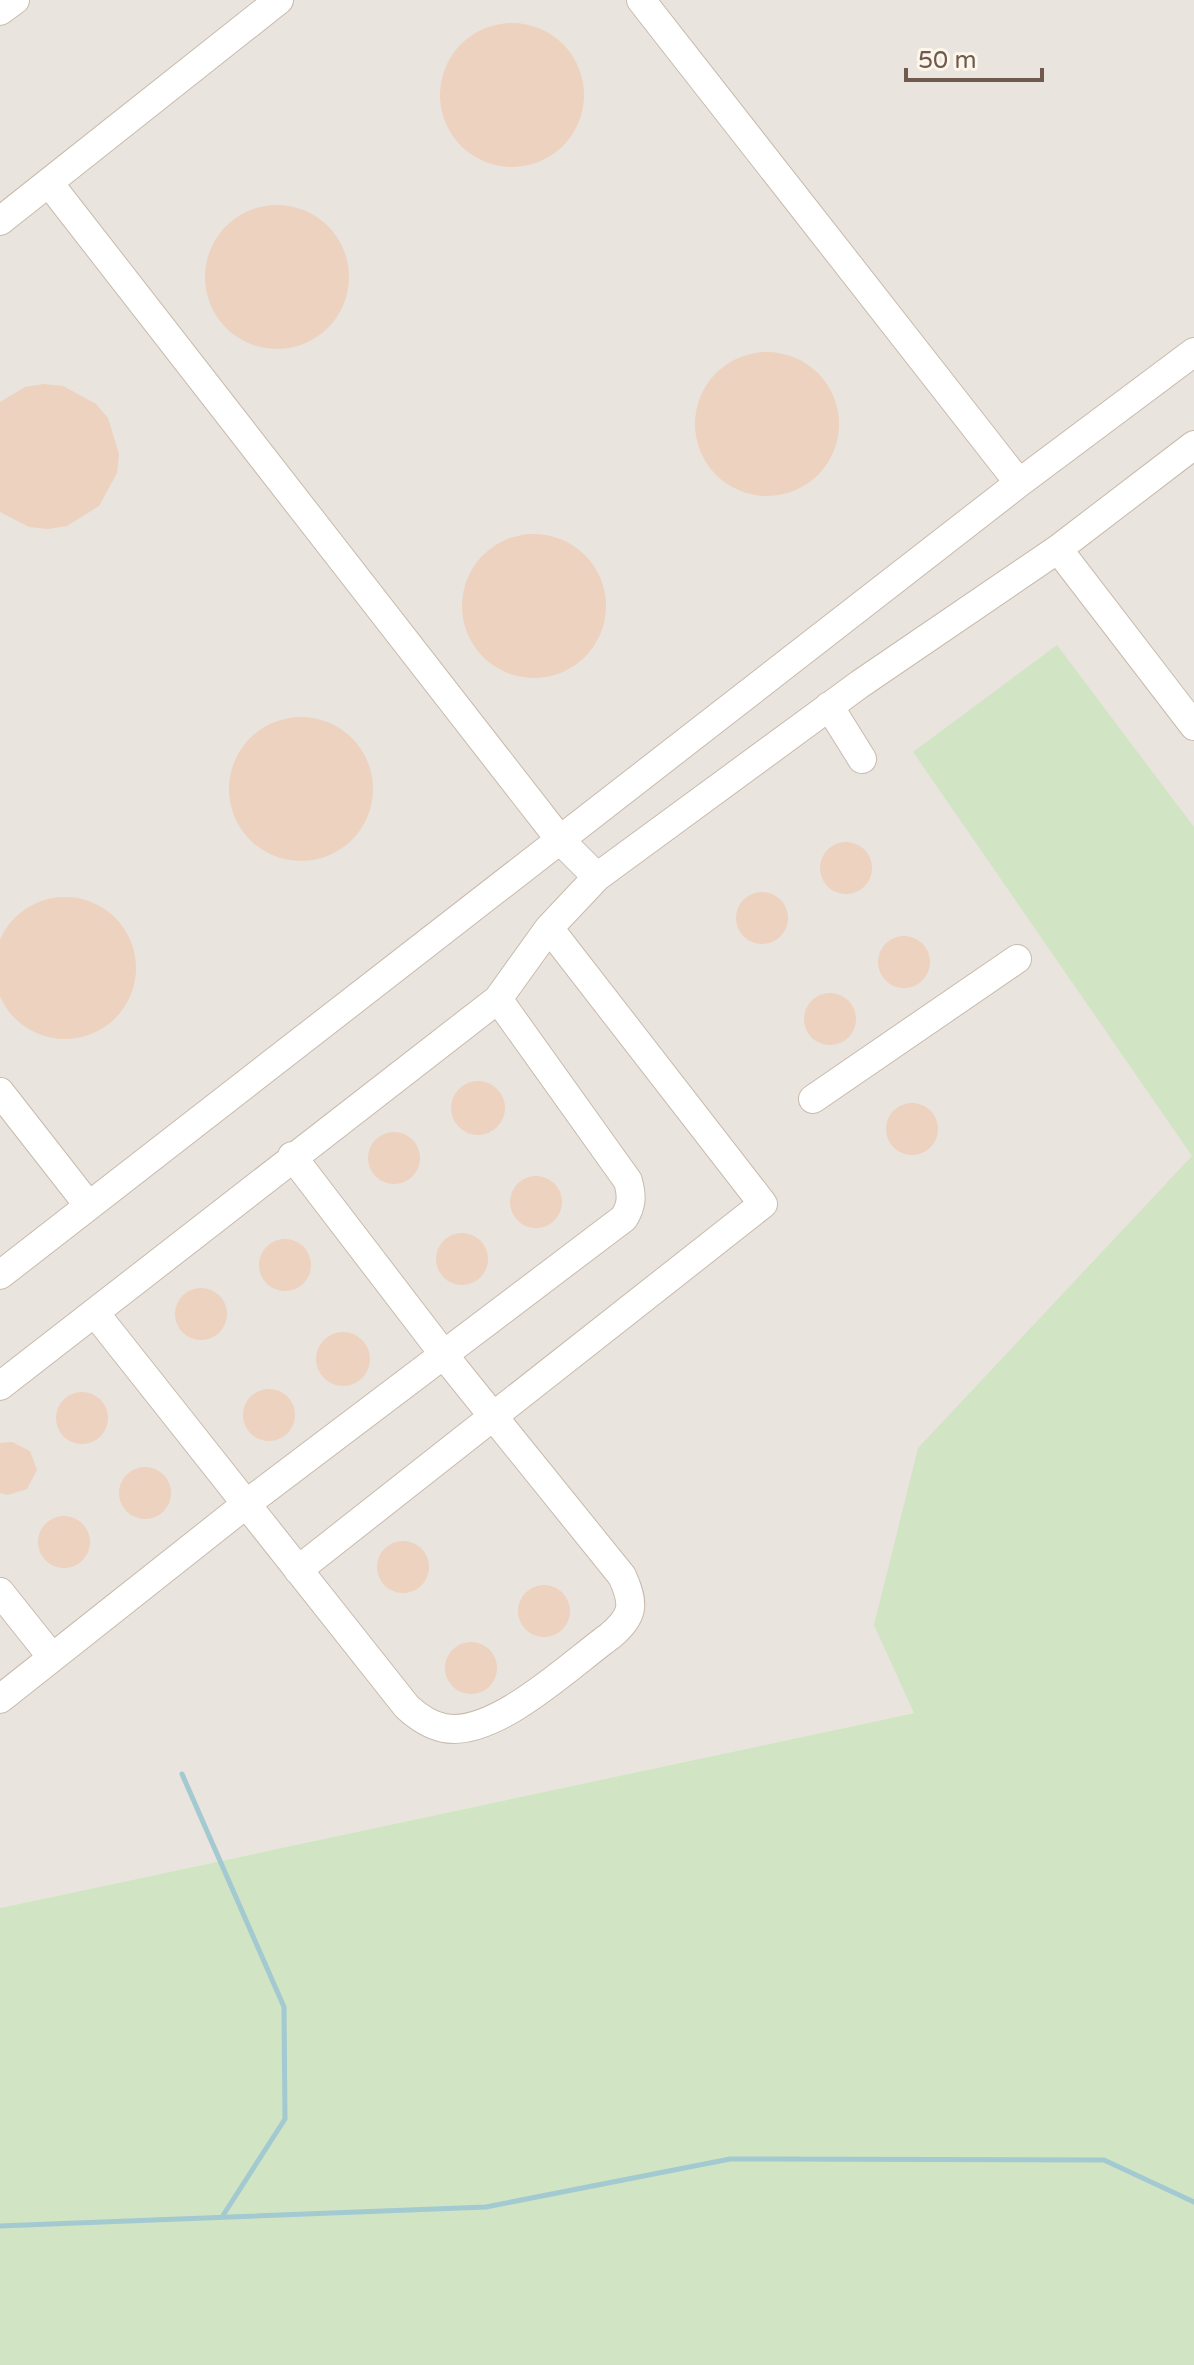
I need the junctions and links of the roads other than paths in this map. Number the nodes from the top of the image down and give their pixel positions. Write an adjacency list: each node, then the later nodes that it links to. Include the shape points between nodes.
1 (15, 0): 4 (lane)
2 (279, 0): 5 (lane)
3 (641, 0): 9 (lane)
4 (0, 11)
5 (49, 183): 6 (lane); 14 (lane)
6 (0, 221)
7 (1194, 352): 9 (lane)
8 (1194, 445): 10 (lane)
9 (1019, 483): 14 (lane)
10 (1058, 549): 11 (lane); 12 (lane)
11 (829, 706): 13 (lane); 15 (lane)
12 (1194, 726)
13 (862, 759)
14 (561, 841): 15 (lane); 22 (lane)
15 (597, 877): 16 (lane)
16 (549, 928): 18 (lane); 27 (lane, via 763,1204)
17 (1017, 959): 20 (lane)
18 (498, 999): 21 (lane); 25 (lane, via 628,1181 632,1195 624,1218)
19 (0, 1092): 22 (lane)
20 (813, 1099)
21 (292, 1156): 24 (lane); 25 (lane)
22 (89, 1206): 23 (lane)
23 (0, 1275)
24 (95, 1313): 26 (lane); 28 (lane)
25 (450, 1362): 27 (lane); 28 (lane)
26 (0, 1386)
27 (486, 1407): 29 (lane); 29 (lane, via 622,1576 631,1606 626,1622 610,1636 503,1715 447,1729 423,1721 407,1707)
28 (245, 1505): 29 (lane); 31 (lane)
29 (298, 1570)
30 (0, 1592): 31 (lane)
31 (51, 1656): 32 (lane)
32 (0, 1699)

